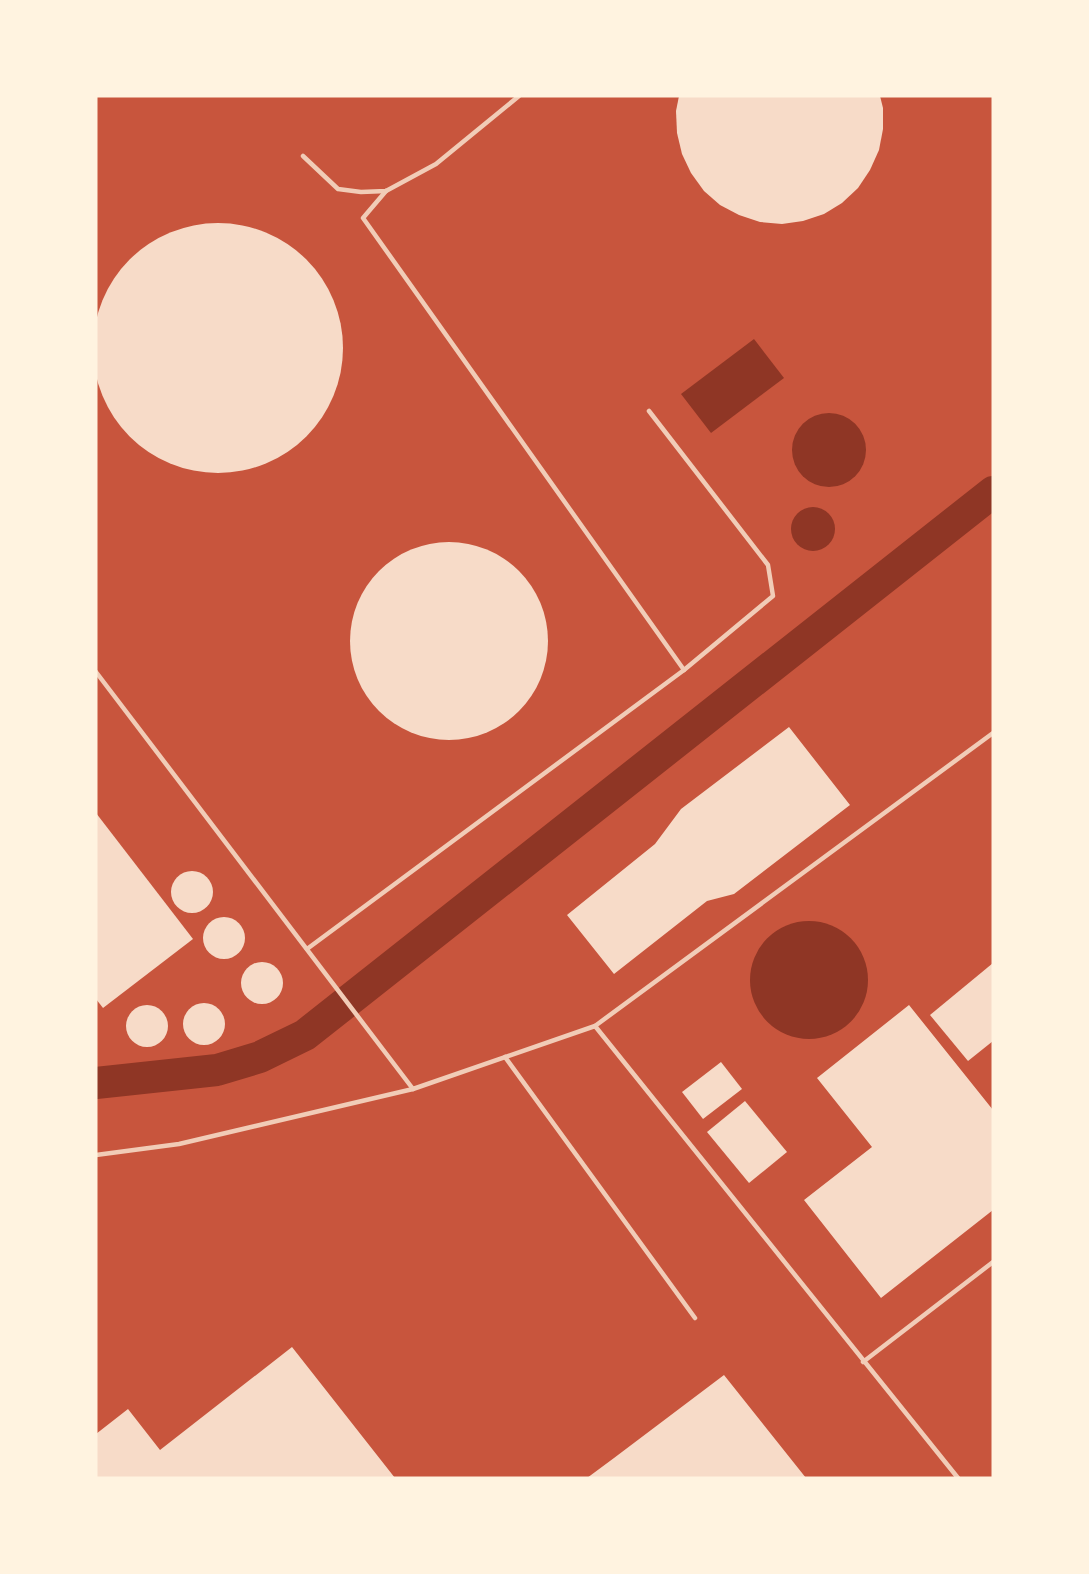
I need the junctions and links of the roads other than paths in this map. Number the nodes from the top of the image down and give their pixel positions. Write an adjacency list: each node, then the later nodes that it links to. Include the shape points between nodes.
1 (519, 96): 3 (lane, via 436,164)
2 (303, 156): 3 (lane, via 338,189)
3 (386, 191): 5 (lane, via 363,218)
4 (649, 411): 5 (lane, via 768,565 773,596)
5 (684, 670): 8 (lane)
6 (96, 672): 8 (lane)
7 (993, 733): 9 (lane)
8 (307, 949): 11 (lane)
9 (595, 1026): 10 (lane); 15 (lane)
10 (505, 1057): 11 (lane); 14 (lane)
11 (413, 1089): 12 (lane, via 179,1144)
12 (96, 1155)
13 (993, 1262): 15 (lane)
14 (695, 1318)
15 (863, 1362): 16 (lane)
16 (958, 1478)

